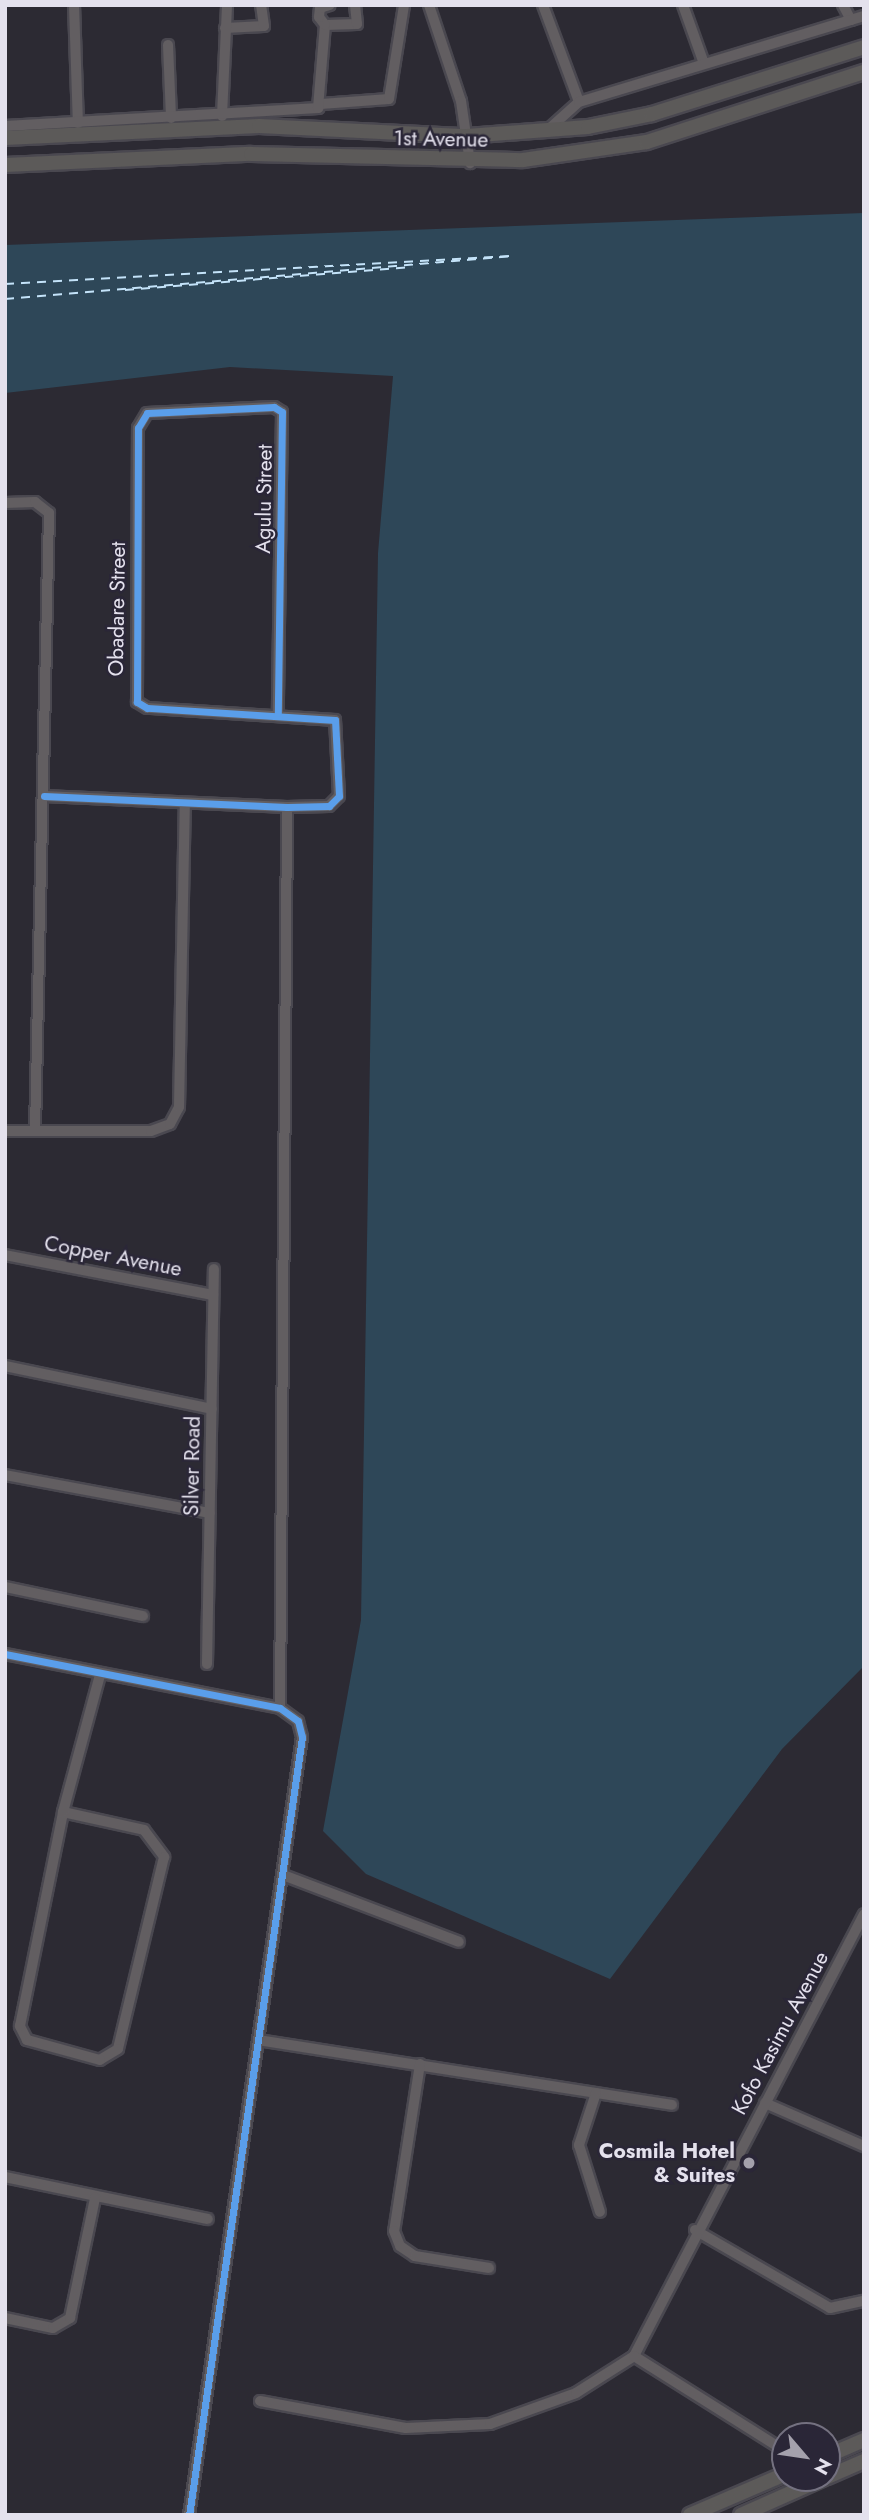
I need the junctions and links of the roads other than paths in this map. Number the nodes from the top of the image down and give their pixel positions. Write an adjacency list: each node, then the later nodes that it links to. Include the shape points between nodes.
1 (74, 5): 23 (street)
2 (227, 5): 14 (street)
3 (261, 5): 14 (street, via 264,26)
4 (330, 5): 13 (street, via 320,8)
5 (355, 5): 13 (street, via 357,24)
6 (404, 5): 20 (street, via 389,99)
7 (429, 5): 26 (street)
8 (543, 5): 19 (street)
9 (683, 5): 17 (street)
10 (843, 5): 12 (street)
11 (864, 16): 12 (street)
12 (851, 20): 17 (street)
13 (325, 25): 20 (street)
14 (225, 28): 21 (street)
15 (168, 45): 22 (street)
16 (864, 47): 25 (main road, 1st Avenue, via 652,114)
17 (703, 61): 19 (street)
18 (864, 72): 28 (main road, 1st Avenue, via 647,142)
19 (579, 102): 25 (street)
20 (321, 104): 21 (street, via 308,111)
21 (222, 116): 22 (street)
22 (171, 118): 23 (street)
23 (78, 123): 24 (street)
24 (5, 126)
25 (547, 130): 26 (main road, 1st Avenue)
26 (467, 136): 27 (main road, 1st Avenue, via 259,126); 28 (street)
27 (5, 138)
28 (470, 163): 29 (main road, 1st Avenue, via 251,154)
29 (5, 166)
30 (158, 410): 32 (street, Agulu Street, via 282,412); 32 (street, Obadare Street, via 141,418 138,428 132,692 147,708)
31 (5, 503): 33 (street, via 35,502 49,513)
32 (278, 713): 35 (street, Obadare Street, via 335,720 339,796 329,806)
33 (44, 796): 34 (street); 37 (street)
34 (186, 803): 35 (street); 37 (street, via 179,1107 170,1124 151,1131)
35 (288, 807): 50 (street)
36 (5, 1131): 37 (street)
37 (35, 1131)
38 (5, 1255): 40 (street, Copper Avenue)
39 (215, 1269): 40 (street, Silver Road)
40 (213, 1295): 42 (street, Silver Road)
41 (5, 1366): 42 (street)
42 (212, 1409): 44 (street, Silver Road)
43 (5, 1475): 44 (street)
44 (210, 1513): 48 (street, Silver Road)
45 (5, 1587): 46 (street)
46 (143, 1616)
47 (5, 1654): 49 (street)
48 (207, 1664)
49 (100, 1675): 50 (street); 51 (street)
50 (280, 1708): 52 (street, via 298,1721 302,1737)
51 (63, 1812): 51 (street, via 20,2026 27,2040 100,2060 118,2049 164,1857 144,1830)
52 (283, 1875): 54 (street); 55 (street)
53 (864, 1914): 58 (street, Kofo Kasimu Avenue)
54 (458, 1942)
55 (258, 2040): 56 (street); 78 (street)
56 (420, 2064): 57 (street); 66 (street, via 394,2231 400,2246 415,2256)
57 (596, 2092): 59 (street); 63 (street, via 579,2145)
58 (765, 2104): 60 (street); 65 (street, Kofo Kasimu Avenue)
59 (672, 2105)
60 (864, 2146)
61 (5, 2177): 62 (street)
62 (95, 2198): 64 (street); 68 (street, via 70,2318 53,2328)
63 (600, 2212)
64 (208, 2220)
65 (695, 2230): 67 (street, via 830,2308); 69 (street, Kofo Kasimu Avenue)
66 (489, 2268)
67 (864, 2301)
68 (5, 2318)
69 (634, 2356): 70 (street, via 576,2393 490,2424 406,2428); 72 (street)
70 (260, 2401)
71 (864, 2440): 73 (main road)
72 (771, 2442)
73 (841, 2450)
74 (864, 2460): 75 (main road)
75 (841, 2470)
76 (771, 2480): 79 (main road)
77 (792, 2492): 80 (main road)
78 (189, 2515)
79 (690, 2515)
80 (741, 2515)

